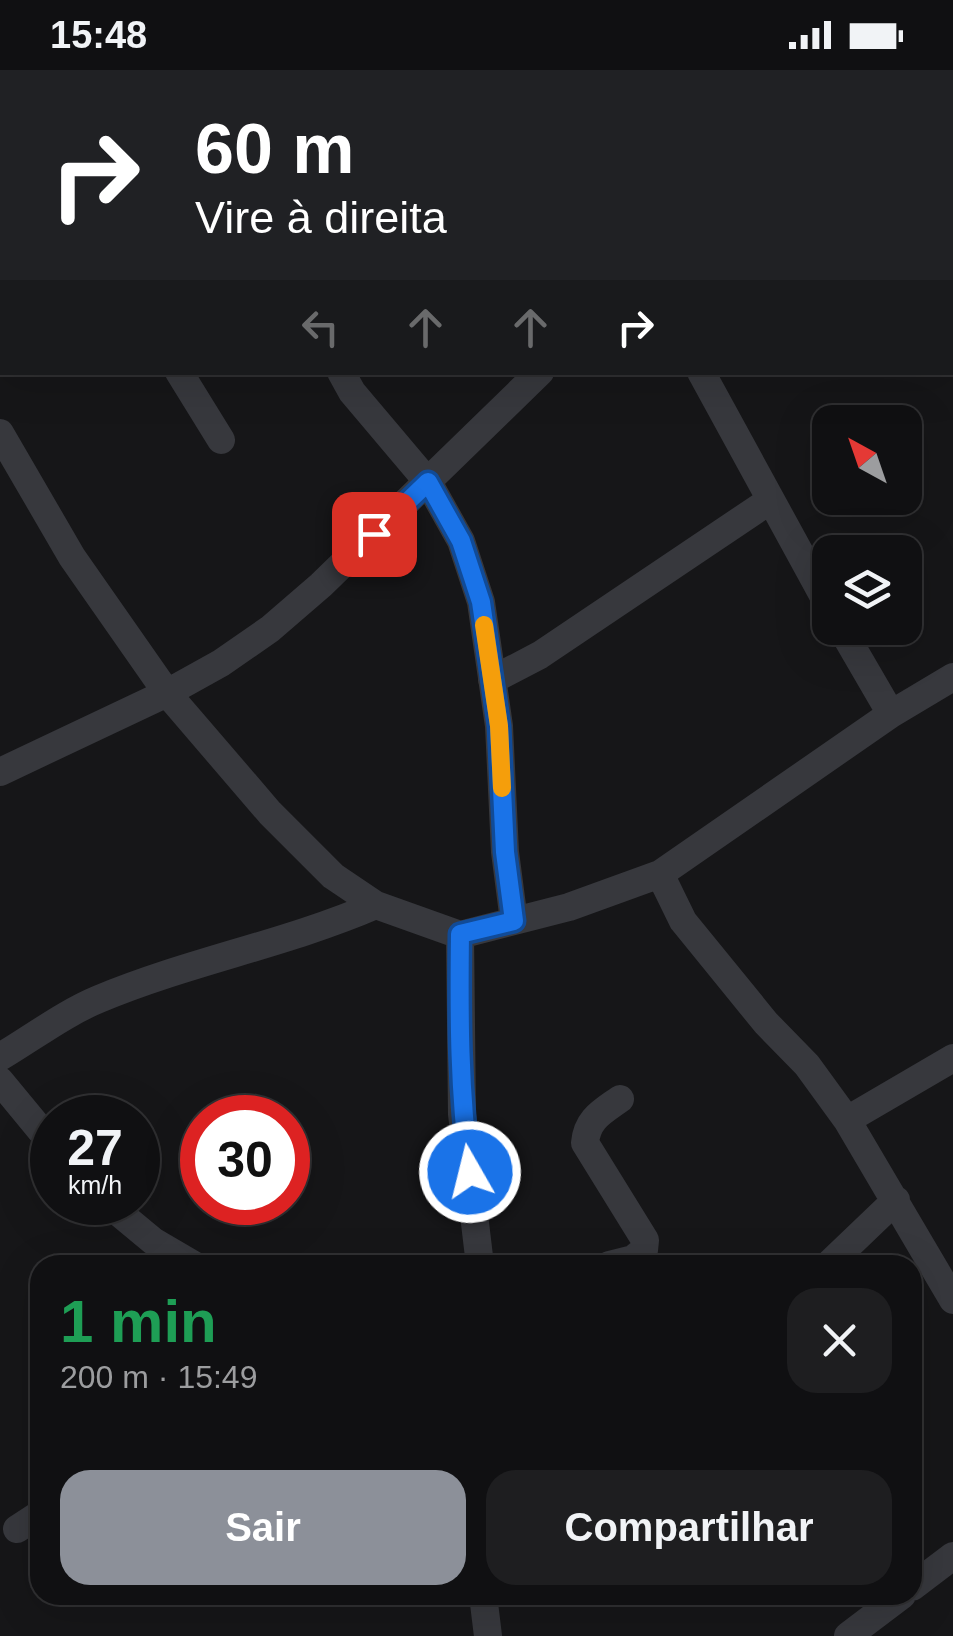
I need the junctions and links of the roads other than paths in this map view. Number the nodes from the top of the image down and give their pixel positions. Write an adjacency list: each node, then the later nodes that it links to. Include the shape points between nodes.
1 (181, 375): 6 (street)
2 (343, 375): 7 (street)
3 (537, 375): 7 (street)
4 (703, 375): 8 (street)
5 (0, 433): 13 (street, via 72,556)
6 (220, 440)
7 (428, 482): 12 (street, via 461,541 481,602); 13 (street, via 270,629)
8 (769, 501): 9 (street); 12 (street)
9 (812, 576)
10 (851, 645): 14 (street)
11 (953, 677): 14 (street)
12 (492, 680): 18 (street)
13 (167, 693): 15 (street); 17 (street, via 270,813 333,876)
14 (891, 714): 16 (street)
15 (0, 772)
16 (660, 874): 18 (street); 25 (street, via 683,922)
17 (376, 905): 19 (street); 20 (street, via 324,928 182,967 94,1000)
18 (514, 921): 19 (street)
19 (460, 934): 29 (street, via 462,1114)
20 (0, 1058)
21 (953, 1058): 25 (street)
22 (0, 1081): 24 (street)
23 (620, 1099): 30 (street, via 594,1117 585,1142 644,1240)
24 (30, 1117)
25 (847, 1120): 26 (street)
26 (896, 1200): 31 (street); 32 (street)
27 (134, 1225): 28 (street)
28 (177, 1255)
29 (479, 1255)
30 (638, 1255)
31 (838, 1255)
32 (953, 1300)
33 (953, 1556): 34 (street)
34 (922, 1579)
35 (484, 1605): 37 (street)
36 (869, 1605): 38 (street)
37 (488, 1636)
38 (848, 1636)

